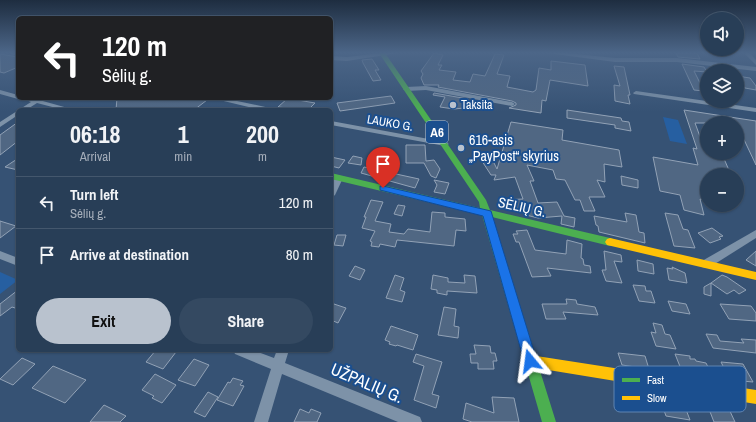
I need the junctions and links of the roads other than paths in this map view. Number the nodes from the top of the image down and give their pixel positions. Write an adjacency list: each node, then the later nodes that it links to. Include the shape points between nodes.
1 (395, 73): 2 (main road, A6)
2 (406, 89): 9 (street, via 426,88); 17 (main road, A6)
3 (0, 92): 5 (street)
4 (636, 93): 13 (street)
5 (16, 96)
6 (32, 100): 8 (street)
7 (223, 100): 12 (street)
8 (36, 101): 10 (street); 11 (street)
9 (512, 104)
10 (24, 108)
11 (62, 108)
12 (261, 108)
13 (756, 110)
14 (16, 113): 16 (street)
15 (333, 123): 17 (street, LAUKO G.)
16 (0, 125)
17 (445, 144): 19 (main road, A6, via 475,188)
18 (335, 177): 19 (main road, SĖLIŲ G.)
19 (487, 213): 23 (main road, SĖLIŲ G.); 27 (main road, A6)
20 (756, 233): 23 (street)
21 (0, 255): 22 (street)
22 (16, 261)
23 (706, 264): 24 (main road, SĖLIŲ G.)
24 (756, 276)
25 (244, 352): 28 (street, UŽPALIŲ G.)
26 (282, 352): 28 (street)
27 (530, 361): 29 (main road); 34 (main road, A6)
28 (279, 365): 32 (street); 33 (street, UŽPALIŲ G.)
29 (614, 374)
30 (746, 395): 31 (main road)
31 (756, 397)
32 (262, 422)
33 (415, 422)
34 (549, 422)

